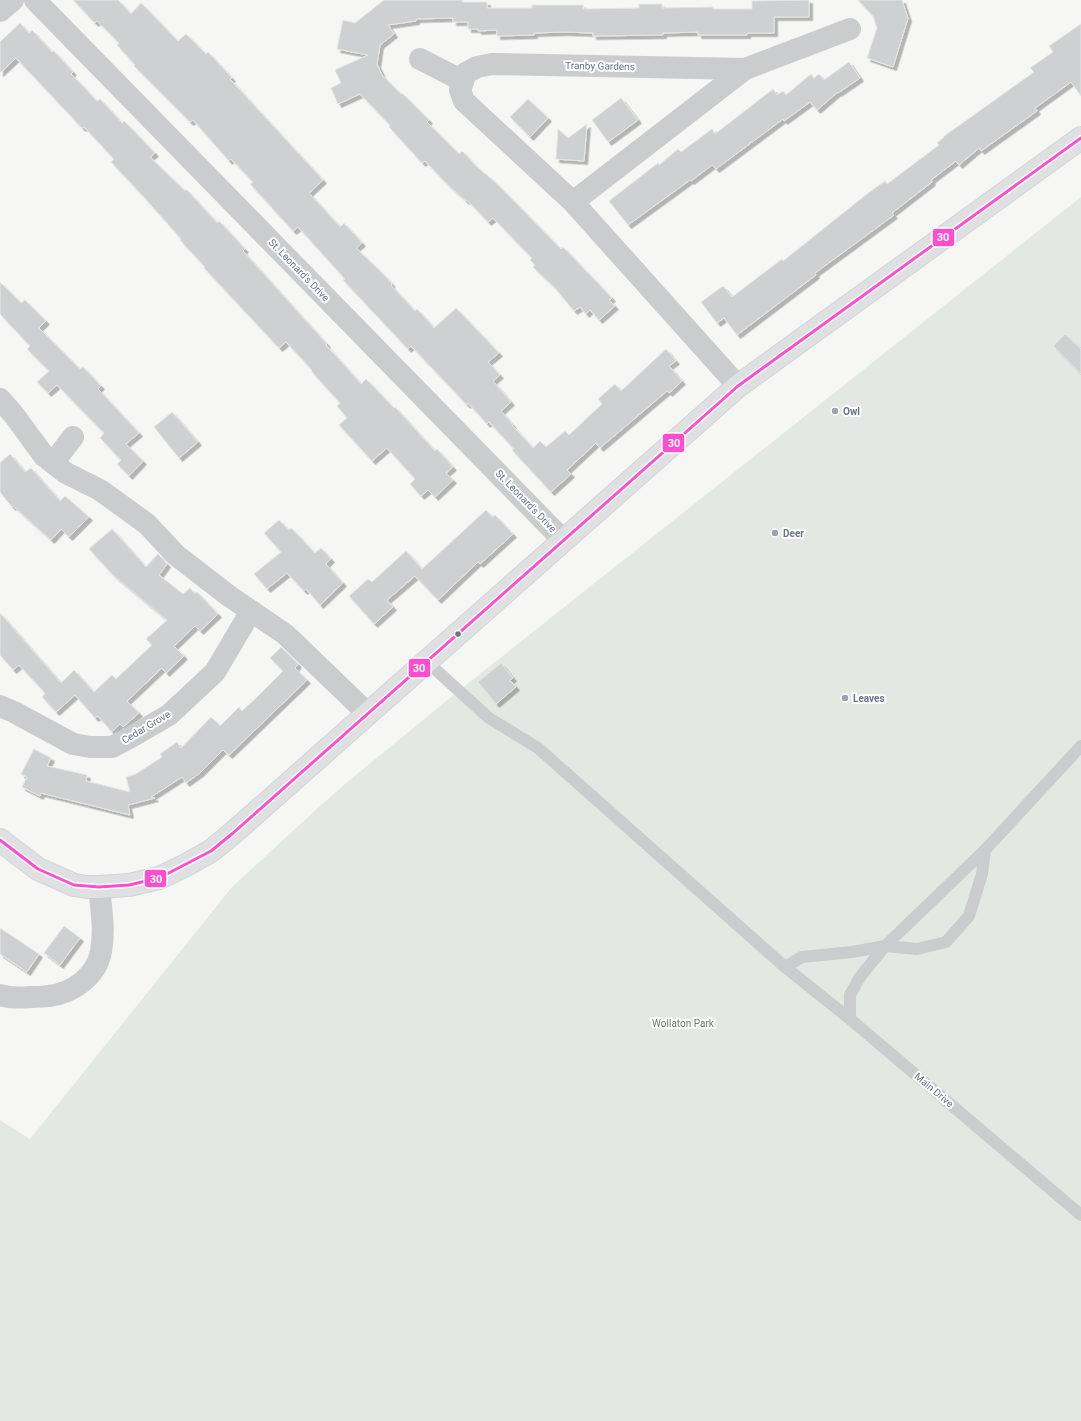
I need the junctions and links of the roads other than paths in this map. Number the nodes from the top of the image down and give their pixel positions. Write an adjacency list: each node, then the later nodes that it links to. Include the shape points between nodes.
1 (13, 0): 3 (street)
2 (35, 0): 14 (street, St. Leonard's Drive)
3 (0, 11)
4 (850, 29): 6 (street, Tranby Gardens)
5 (420, 59): 7 (street)
6 (746, 68): 7 (street, Tranby Gardens, via 492,64 477,67 466,73); 9 (street, Tranby Gardens)
7 (463, 81): 9 (street, via 460,90 464,101)
8 (1079, 142): 10 (street)
9 (573, 202): 10 (street)
10 (738, 386): 14 (street)
11 (0, 399): 13 (street, via 44,456)
12 (73, 437): 13 (street)
13 (53, 463): 15 (street, via 66,474 100,490 147,524 176,555)
14 (563, 540): 16 (street)
15 (251, 611): 17 (street, Cedar Grove, via 215,672 169,715 131,738 112,746 90,747 73,744); 18 (street, via 285,634)
16 (426, 661): 18 (street); 24 (lane, Main Drive, via 490,718 538,748)
17 (0, 706)
18 (368, 714): 22 (street, via 210,851 159,878 129,885)
19 (1081, 746): 21 (lane)
20 (0, 840): 22 (street, via 38,869 74,885)
21 (985, 850): 23 (lane); 23 (lane, via 982,874 969,916 946,942 917,949)
22 (99, 887): 25 (street, via 101,953 94,968 83,981 69,991 49,996)
23 (885, 946): 24 (lane, via 802,957); 26 (lane, via 860,977 850,995)
24 (785, 967): 26 (lane, Main Drive)
25 (0, 995)
26 (850, 1019): 27 (lane, Main Drive)
27 (1081, 1215)

